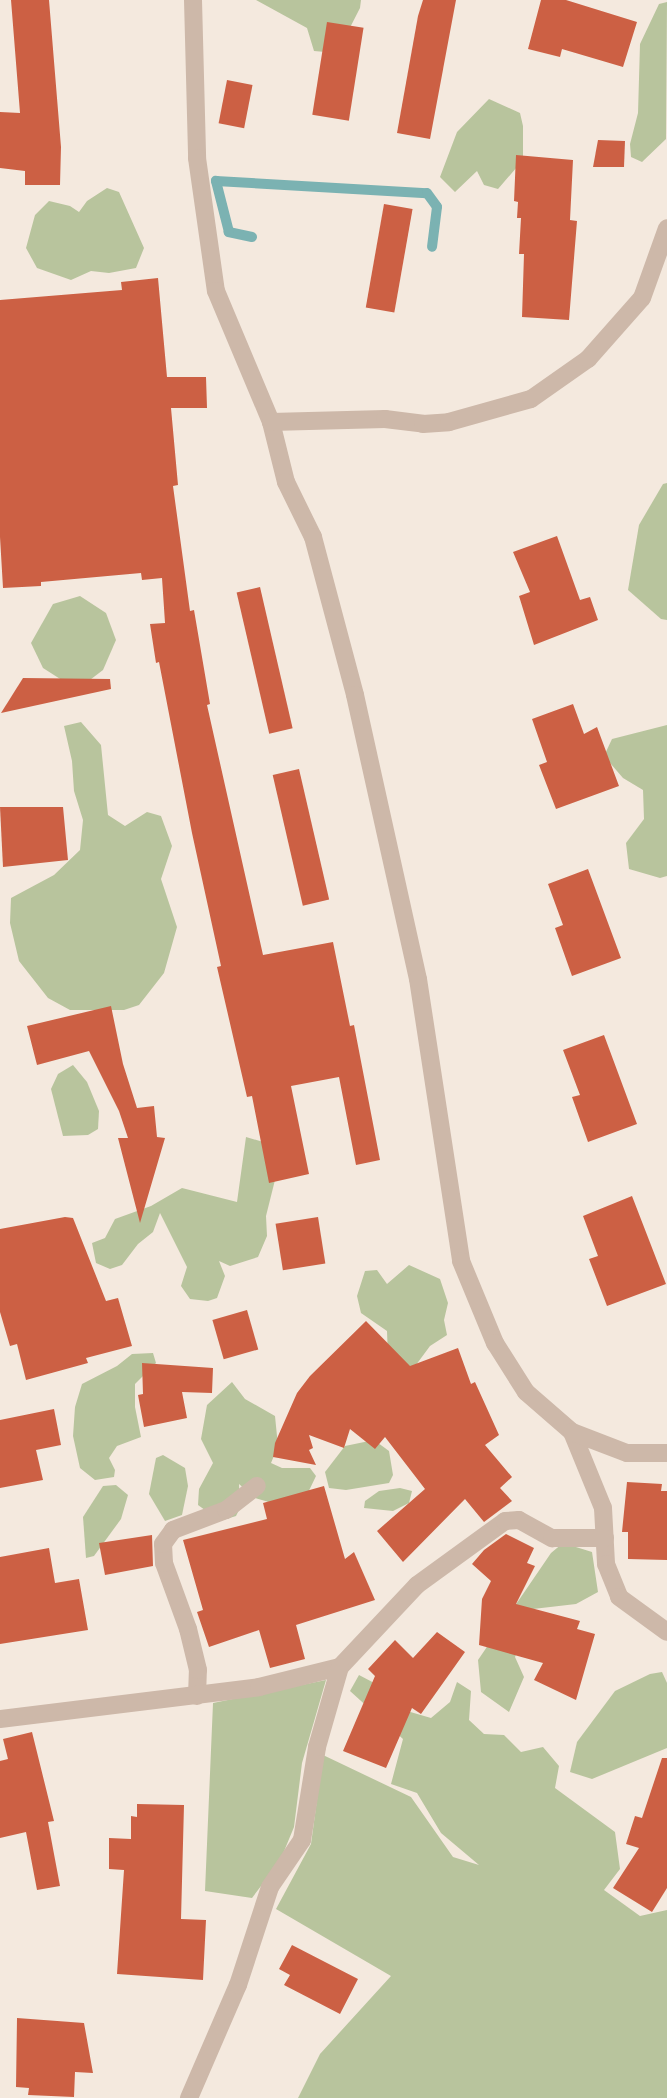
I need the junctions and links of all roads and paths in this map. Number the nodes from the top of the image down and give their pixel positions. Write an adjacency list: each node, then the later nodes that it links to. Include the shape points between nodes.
1 (193, 0): 3 (street, via 197,158 216,290)
2 (667, 228): 3 (street, via 642,298 588,359 531,398 449,422)
3 (271, 422): 4 (street, via 286,482 313,537 355,695 418,978 461,1261 495,1343 526,1392)
4 (572, 1432): 5 (street, via 627,1453); 7 (street, via 603,1508)
5 (667, 1453)
6 (257, 1486): 10 (street, via 226,1510 173,1530 163,1544 164,1563 198,1670)
7 (605, 1538): 8 (street, via 606,1564 619,1597); 9 (street, via 552,1538 519,1520 505,1521 417,1585)
8 (667, 1632)
9 (340, 1667): 10 (street, via 259,1687); 12 (street, via 317,1747 302,1840 270,1887 238,1985)
10 (197, 1696): 11 (street)
11 (0, 1719)
12 (189, 2098)

